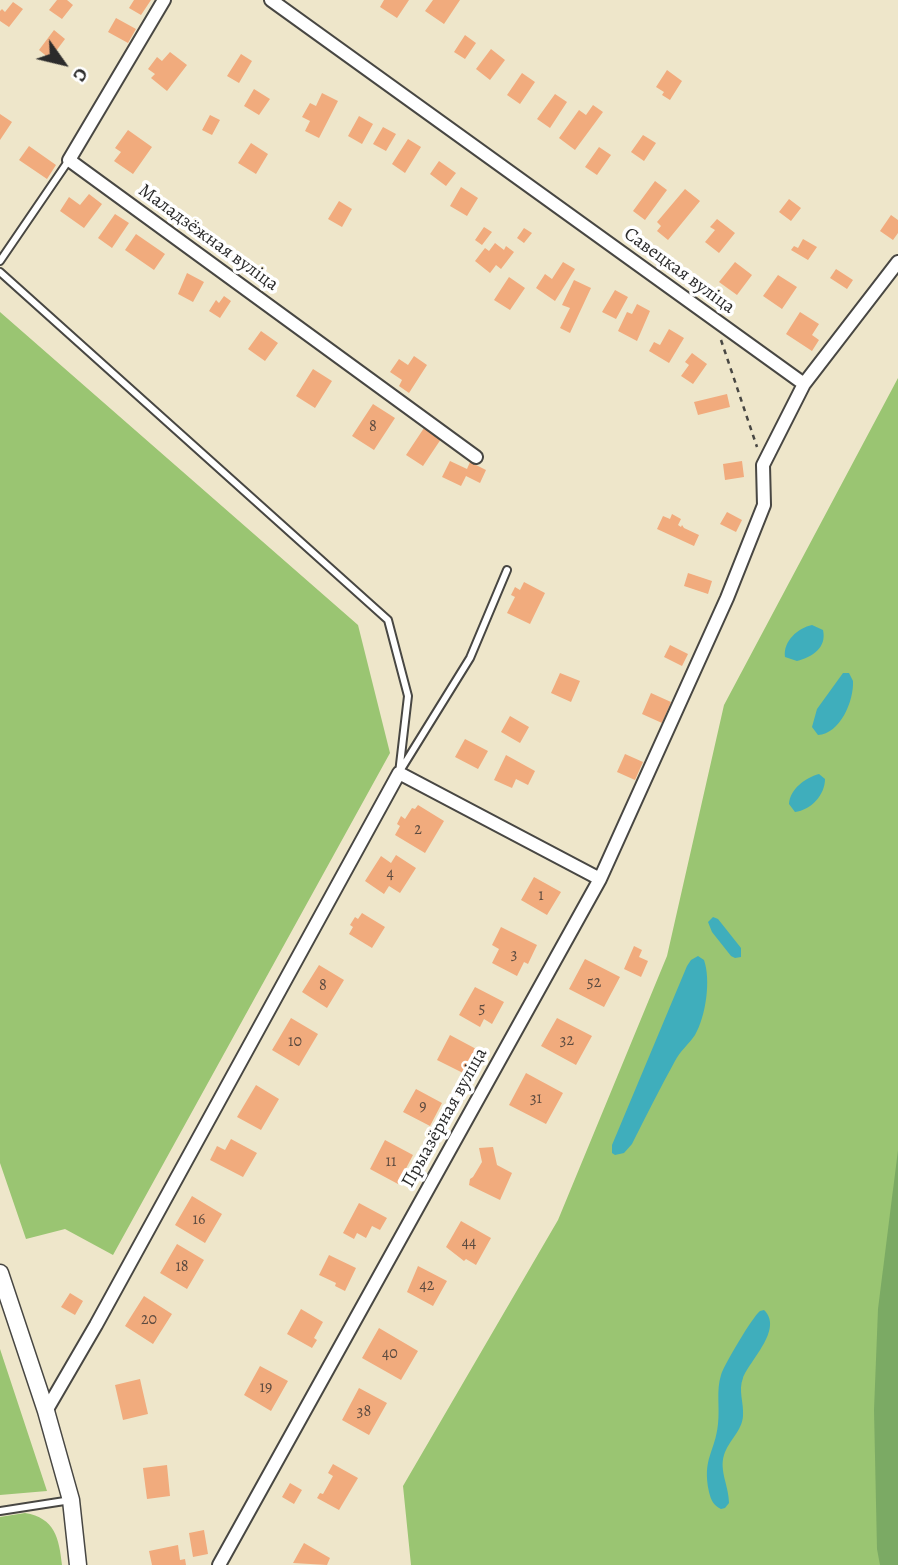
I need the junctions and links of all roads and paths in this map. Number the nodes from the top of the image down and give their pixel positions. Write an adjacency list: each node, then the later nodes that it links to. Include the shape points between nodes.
1 (164, 0): 3 (street)
2 (271, 0): 7 (street, Савецкая вуліца)
3 (69, 160): 4 (lane); 9 (street, Маладзёжная вуліца)
4 (0, 261)
5 (898, 262): 8 (street)
6 (0, 272): 12 (lane, via 388,620 408,696)
7 (715, 321): 8 (street, Савецкая вуліца); 10 (path)
8 (804, 384): 10 (street)
9 (476, 457)
10 (763, 465): 13 (street, Прыазёрная вуліца, via 764,506)
11 (507, 570): 12 (lane, via 470,658)
12 (399, 773): 13 (street); 15 (street)
13 (600, 879): 19 (street, Прыазёрная вуліца)
14 (0, 1273): 15 (street)
15 (46, 1410): 16 (street)
16 (71, 1500): 17 (lane); 18 (street)
17 (0, 1511)
18 (78, 1565)
19 (219, 1565)

